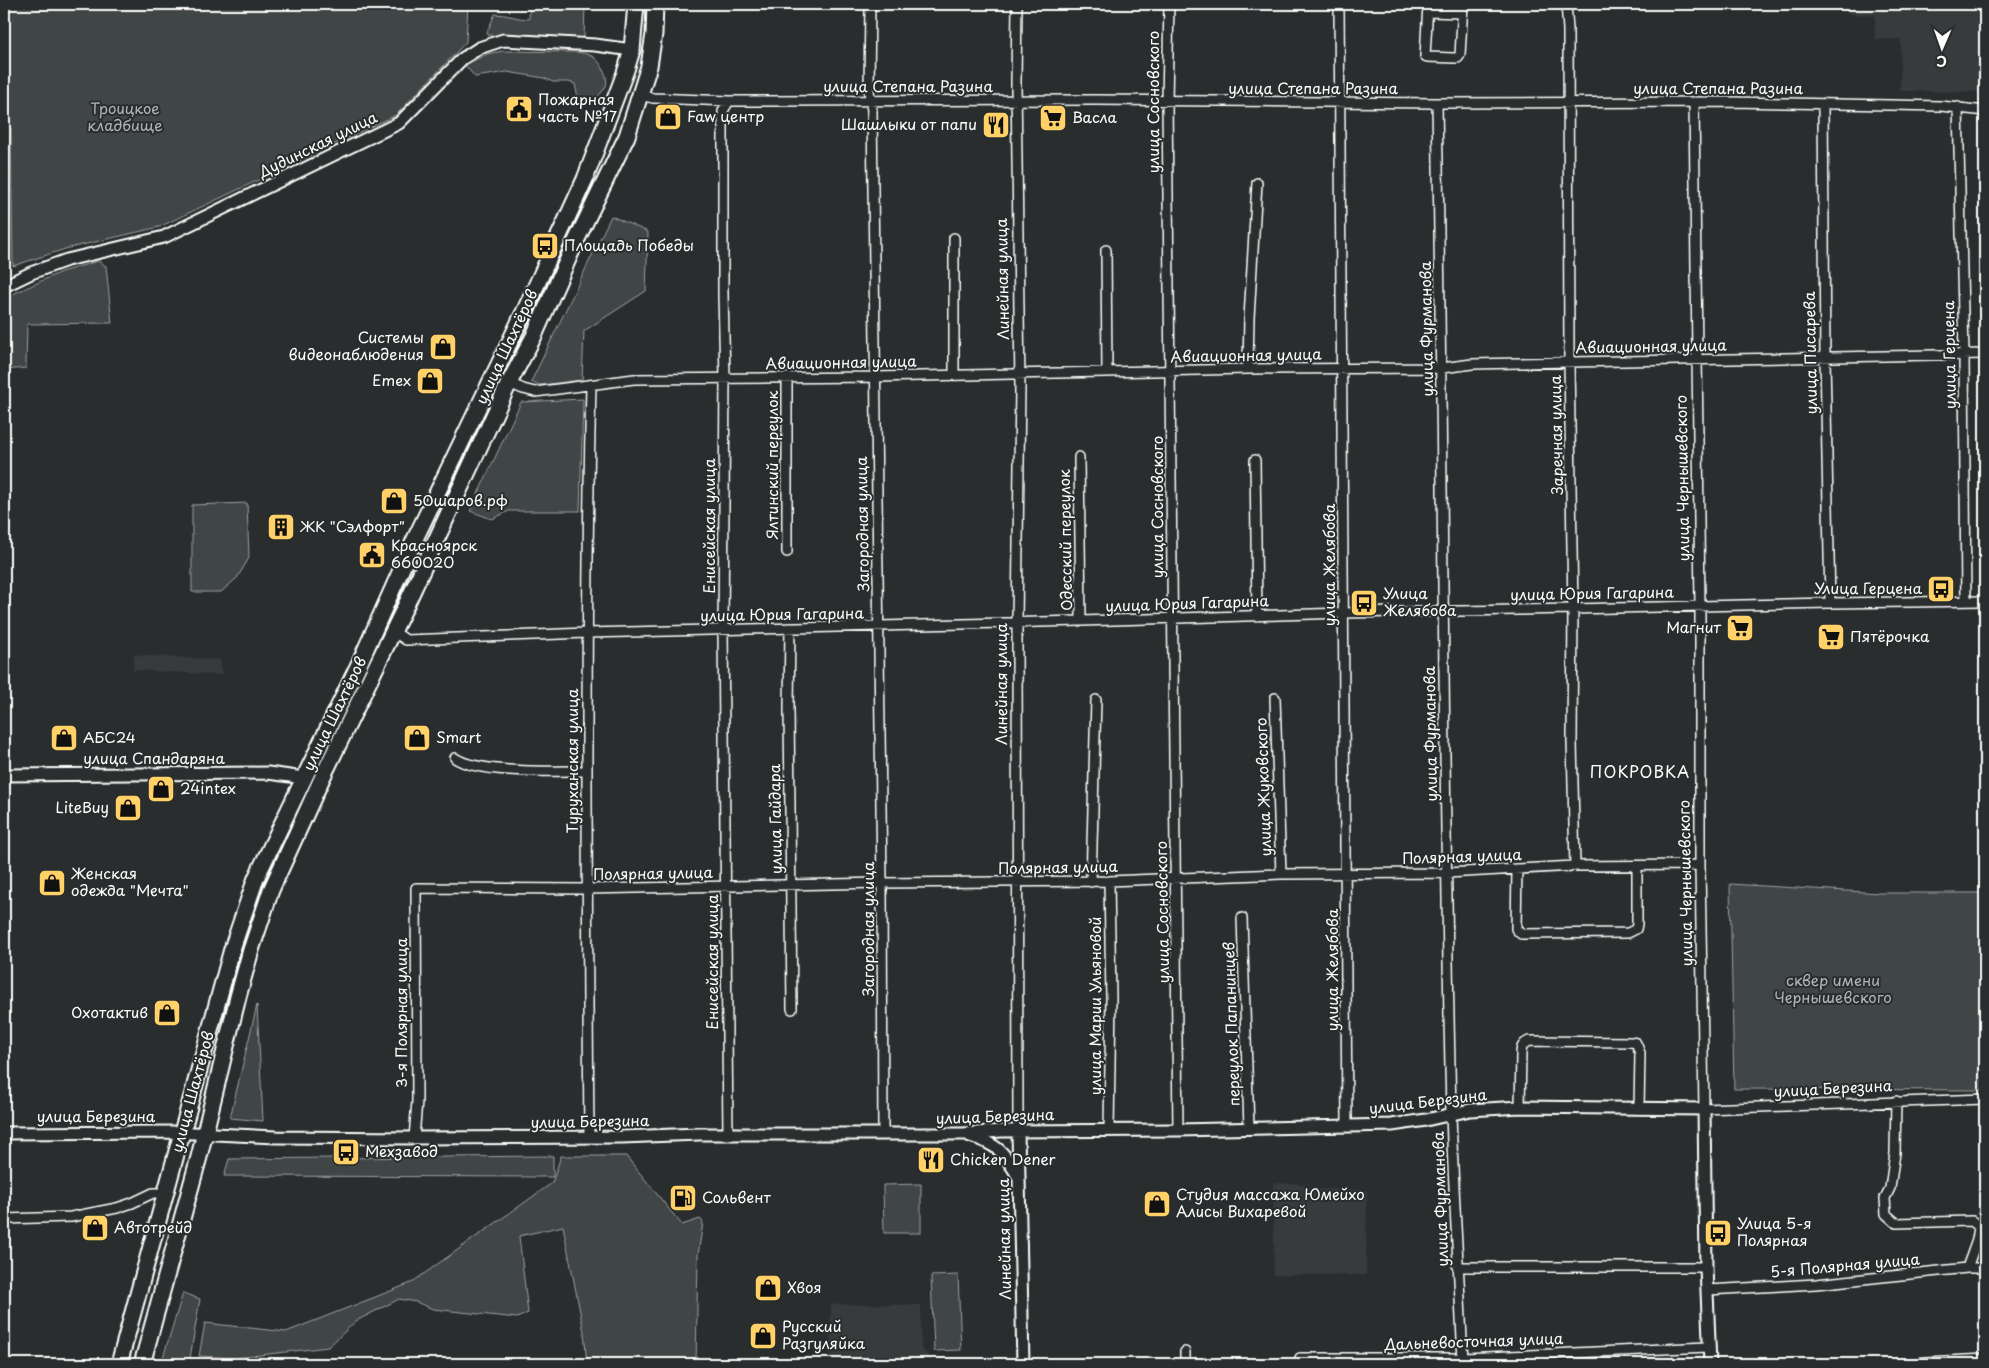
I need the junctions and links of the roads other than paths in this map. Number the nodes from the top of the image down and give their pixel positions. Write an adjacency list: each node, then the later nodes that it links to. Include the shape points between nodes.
1 (636, 4): 10 (main road, улица Шахтёров)
2 (655, 4): 11 (main road, улица Шахтёров, via 651,52)
3 (870, 4): 14 (street, Загородная улица)
4 (1017, 4): 12 (street, Линейная улица)
5 (1169, 4): 15 (street, улица Сосновского)
6 (1339, 4): 17 (street, улица Желябова)
7 (1566, 4): 19 (street, Заречная улица)
8 (1428, 8): 9 (street); 9 (street, via 1427,58 1458,58)
9 (1463, 9)
10 (632, 50): 26 (street, Дудинская улица, via 503,40 479,48 462,59 399,123 164,237 67,260 31,272); 68 (main road, улица Шахтёров, via 585,179)
11 (640, 95): 13 (street, улица Степана Разина); 42 (main road, улица Шахтёров, via 627,136)
12 (1016, 100): 14 (street, улица Степана Разина); 15 (street, улица Степана Разина); 37 (street, Линейная улица)
13 (729, 101): 14 (street, улица Степана Разина); 40 (street, Енисейская улица, via 723,111)
14 (871, 101): 39 (street, Загородная улица)
15 (1167, 101): 17 (street, улица Степана Разина); 36 (street, улица Сосновского)
16 (1694, 102): 19 (street, улица Степана Разина); 20 (street, улица Степана Разина); 30 (street, улица Чернышевского)
17 (1339, 103): 18 (street, улица Степана Разина); 34 (street, улица Желябова)
18 (1437, 103): 19 (street, улица Степана Разина); 33 (street, улица Фурманова)
19 (1567, 103): 31 (street, Заречная улица)
20 (1823, 104): 21 (street, улица Степана Разина); 29 (street, улица Писарева)
21 (1958, 107): 22 (street, улица Степана Разина); 28 (street, улица Герцена)
22 (1985, 111)
23 (1257, 183): 32 (street)
24 (954, 238): 38 (street)
25 (1106, 250): 35 (street)
26 (4, 286)
27 (1985, 354): 28 (street, Авиационная улица)
28 (1964, 355): 29 (street, Авиационная улица); 47 (street, улица Герцена)
29 (1825, 358): 30 (street, Авиационная улица); 48 (street, улица Писарева)
30 (1696, 361): 31 (street, Авиационная улица); 50 (street, улица Чернышевского)
31 (1569, 362): 33 (street, Авиационная улица, via 1472,364); 51 (street, Заречная улица)
32 (1248, 368): 34 (street, Авиационная улица); 36 (street, Авиационная улица)
33 (1442, 368): 34 (street, Авиационная улица); 52 (street, улица Фурманова)
34 (1342, 369): 53 (street, улица Желябова)
35 (1107, 372): 36 (street, Авиационная улица); 37 (street, Авиационная улица)
36 (1170, 372): 55 (street, улица Сосновского)
37 (1019, 373): 38 (street, Авиационная улица); 57 (street, Линейная улица)
38 (954, 374): 39 (street, Авиационная улица)
39 (876, 377): 41 (street, Авиационная улица); 58 (street, Загородная улица)
40 (725, 378): 41 (street, Авиационная улица); 43 (street, Авиационная улица, via 634,379); 60 (street, Енисейская улица)
41 (787, 378): 46 (street, Ялтинский переулок)
42 (509, 383): 43 (street, Авиационная улица, via 535,392); 61 (main road, улица Шахтёров)
43 (592, 385): 62 (street, Туруханская улица)
44 (1078, 457): 56 (street, Одесский переулок)
45 (1255, 460): 54 (street)
46 (787, 552)
47 (1966, 601): 48 (street, улица Юрия Гагарина); 49 (street, улица Юрия Гагарина)
48 (1830, 602): 50 (street, улица Юрия Гагарина)
49 (1985, 602)
50 (1700, 606): 51 (street, улица Юрия Гагарина); 69 (street, улица Чернышевского)
51 (1573, 609): 52 (street, улица Юрия Гагарина); 70 (street, Заречная улица)
52 (1442, 611): 53 (street, улица Юрия Гагарина); 73 (street, улица Фурманова)
53 (1344, 613): 54 (street, улица Юрия Гагарина); 75 (street, улица Желябова)
54 (1257, 616): 55 (street, улица Юрия Гагарина)
55 (1172, 619): 56 (street, улица Юрия Гагарина); 76 (street, улица Сосновского)
56 (1082, 621): 57 (street, улица Юрия Гагарина)
57 (1017, 622): 58 (street, улица Юрия Гагарина); 78 (street, Линейная улица)
58 (878, 626): 59 (street, улица Юрия Гагарина); 80 (street, Загородная улица)
59 (790, 628): 60 (street, улица Юрия Гагарина); 82 (street, улица Гайдара)
60 (723, 629): 62 (street, улица Юрия Гагарина); 81 (street, Енисейская улица)
61 (393, 631): 62 (street, улица Юрия Гагарина, via 406,640); 103 (main road, улица Шахтёров, via 271,890 238,997)
62 (587, 633): 66 (street, Туруханская улица)
63 (1275, 698): 74 (street, улица Жуковского)
64 (1096, 700): 79 (street)
65 (455, 758): 66 (street, via 466,764 512,769)
66 (586, 771): 84 (street, Туруханская улица)
67 (4, 775): 68 (street, улица Спандаряна, via 268,773)
68 (304, 778): 98 (main road, улица Шахтёров, via 256,878 232,949)
69 (1700, 865): 71 (street, Полярная улица); 91 (street, улица Чернышевского)
70 (1575, 866): 71 (street, Полярная улица); 72 (street, Полярная улица)
71 (1637, 866): 72 (street, via 1637,924 1636,929 1628,932 1518,933)
72 (1517, 869): 73 (street, Полярная улица)
73 (1447, 873): 75 (street, Полярная улица); 92 (street, улица Фурманова)
74 (1281, 874): 75 (street, Полярная улица); 76 (street, Полярная улица)
75 (1346, 874): 93 (street, улица Желябова)
76 (1177, 879): 77 (street, Полярная улица); 96 (street, улица Сосновского)
77 (1109, 881): 79 (street, Полярная улица); 95 (street, улица Марии Ульяновой)
78 (1017, 882): 79 (street, Полярная улица); 80 (street, Полярная улица); 97 (street, Линейная улица)
79 (1091, 882)
80 (882, 883): 82 (street, Полярная улица); 101 (street, Загородная улица)
81 (726, 886): 82 (street, Полярная улица); 84 (street, Полярная улица); 100 (street, Енисейская улица)
82 (790, 886): 86 (street, улица Гайдара)
83 (416, 888): 84 (street, Полярная улица); 104 (street, 3-я Полярная улица, via 417,1101)
84 (587, 889): 105 (street, Туруханская улица)
85 (1242, 918): 94 (street, переулок Папанинцев)
86 (792, 1009)
87 (1985, 1099): 88 (street, улица Березина)
88 (1896, 1101): 91 (street, улица Березина); 111 (street, via 1895,1154 1890,1188 1884,1198 1886,1214 1896,1224 1972,1221 1979,1227)
89 (1520, 1108): 90 (street, улица Березина); 90 (street, via 1521,1048 1529,1041 1636,1043 1639,1047); 92 (street, улица Березина)
90 (1639, 1109): 91 (street, улица Березина)
91 (1704, 1109): 110 (street, улица Чернышевского)
92 (1451, 1114): 93 (street, улица Березина, via 1400,1124); 109 (street, улица Фурманова)
93 (1347, 1126): 94 (street, улица Березина)
94 (1249, 1128): 96 (street, улица Березина)
95 (1109, 1130): 96 (street, улица Березина); 97 (street, улица Березина)
96 (1178, 1130)
97 (1018, 1131): 102 (street, улица Березина); 106 (street, Линейная улица)
98 (182, 1132): 99 (street, улица Березина); 103 (street, улица Березина); 107 (main road, улица Шахтёров)
99 (4, 1133)
100 (728, 1134): 101 (street, улица Березина); 105 (street, улица Березина)
101 (883, 1134): 102 (street, улица Березина)
102 (963, 1134): 106 (street, via 988,1141 1000,1149)
103 (204, 1135): 104 (street, улица Березина); 120 (main road, улица Шахтёров)
104 (414, 1138): 105 (street, улица Березина)
105 (590, 1138)
106 (1019, 1178): 121 (street, Линейная улица)
107 (166, 1193): 108 (street, via 153,1193 117,1208 71,1217); 119 (main road, улица Шахтёров)
108 (4, 1219)
109 (1457, 1267): 110 (street); 118 (street, улица Фурманова)
110 (1706, 1267): 113 (street, улица Чернышевского)
111 (1967, 1268): 112 (street, 5-я Полярная улица); 113 (street, 5-я Полярная улица, via 1816,1284)
112 (1985, 1268)
113 (1707, 1290): 114 (street, улица Чернышевского)
114 (1708, 1347): 118 (street, Дальневосточная улица); 123 (street, улица Чернышевского)
115 (1184, 1352): 122 (street)
116 (1300, 1358): 118 (street, Дальневосточная улица)
117 (1985, 1359): 124 (street)
118 (1463, 1361)
119 (119, 1364)
120 (142, 1364)
121 (1023, 1364)
122 (1185, 1364)
123 (1710, 1364)
124 (1910, 1364)

